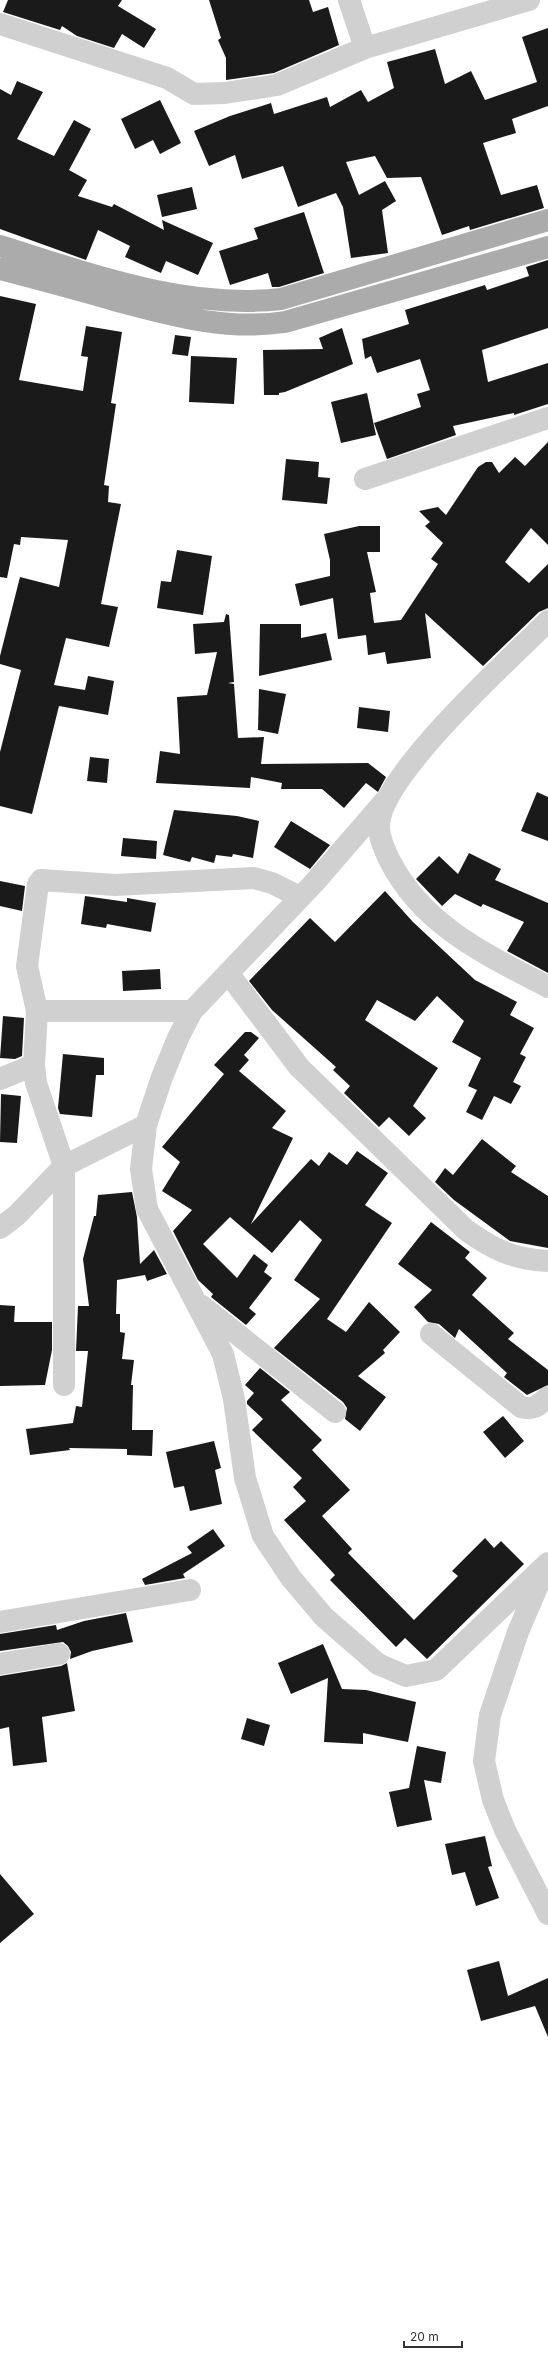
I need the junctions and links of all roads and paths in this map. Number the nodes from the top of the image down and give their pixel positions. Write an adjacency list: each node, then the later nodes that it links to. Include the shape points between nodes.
1 (349, 0): 4 (street)
2 (529, 0): 4 (street)
3 (0, 24): 4 (street, via 167,78 194,94 225,93 277,85)
4 (365, 48)
5 (548, 220): 6 (main road, via 281,299 250,303 186,297 61,265)
6 (0, 246)
7 (548, 247): 8 (main road, via 284,322 262,326 232,326 169,315)
8 (0, 268)
9 (548, 418): 10 (street)
10 (365, 479)
11 (548, 621): 12 (street, via 424,746)
12 (384, 802): 13 (street); 15 (street, via 379,825 385,852 399,879 443,927 467,944)
13 (300, 897): 14 (street); 17 (street, via 272,883 254,878 115,885 41,880 38,884 27,966)
14 (228, 973): 16 (street); 23 (street, via 299,1067 466,1230 491,1248 515,1258)
15 (548, 987)
16 (192, 1011): 17 (street); 20 (street, via 162,1077)
17 (37, 1012): 18 (street)
18 (34, 1066): 19 (street); 21 (street, via 36,1083)
19 (0, 1079)
20 (146, 1125): 21 (street); 24 (street, via 141,1169 147,1209)
21 (64, 1166): 22 (street, via 17,1215); 26 (street)
22 (0, 1228)
23 (548, 1261)
24 (196, 1302): 28 (street); 29 (street, via 223,1354 234,1399 245,1478 263,1536 291,1578 324,1617 378,1664 406,1676 436,1670)
25 (431, 1334): 27 (street, via 521,1407 536,1407)
26 (64, 1385)
27 (548, 1397)
28 (335, 1412)
29 (548, 1563): 34 (street, via 518,1632 490,1715 484,1761 493,1800 505,1830)
30 (190, 1590): 31 (street)
31 (0, 1622)
32 (59, 1654): 33 (street)
33 (0, 1664)
34 (548, 1914)

